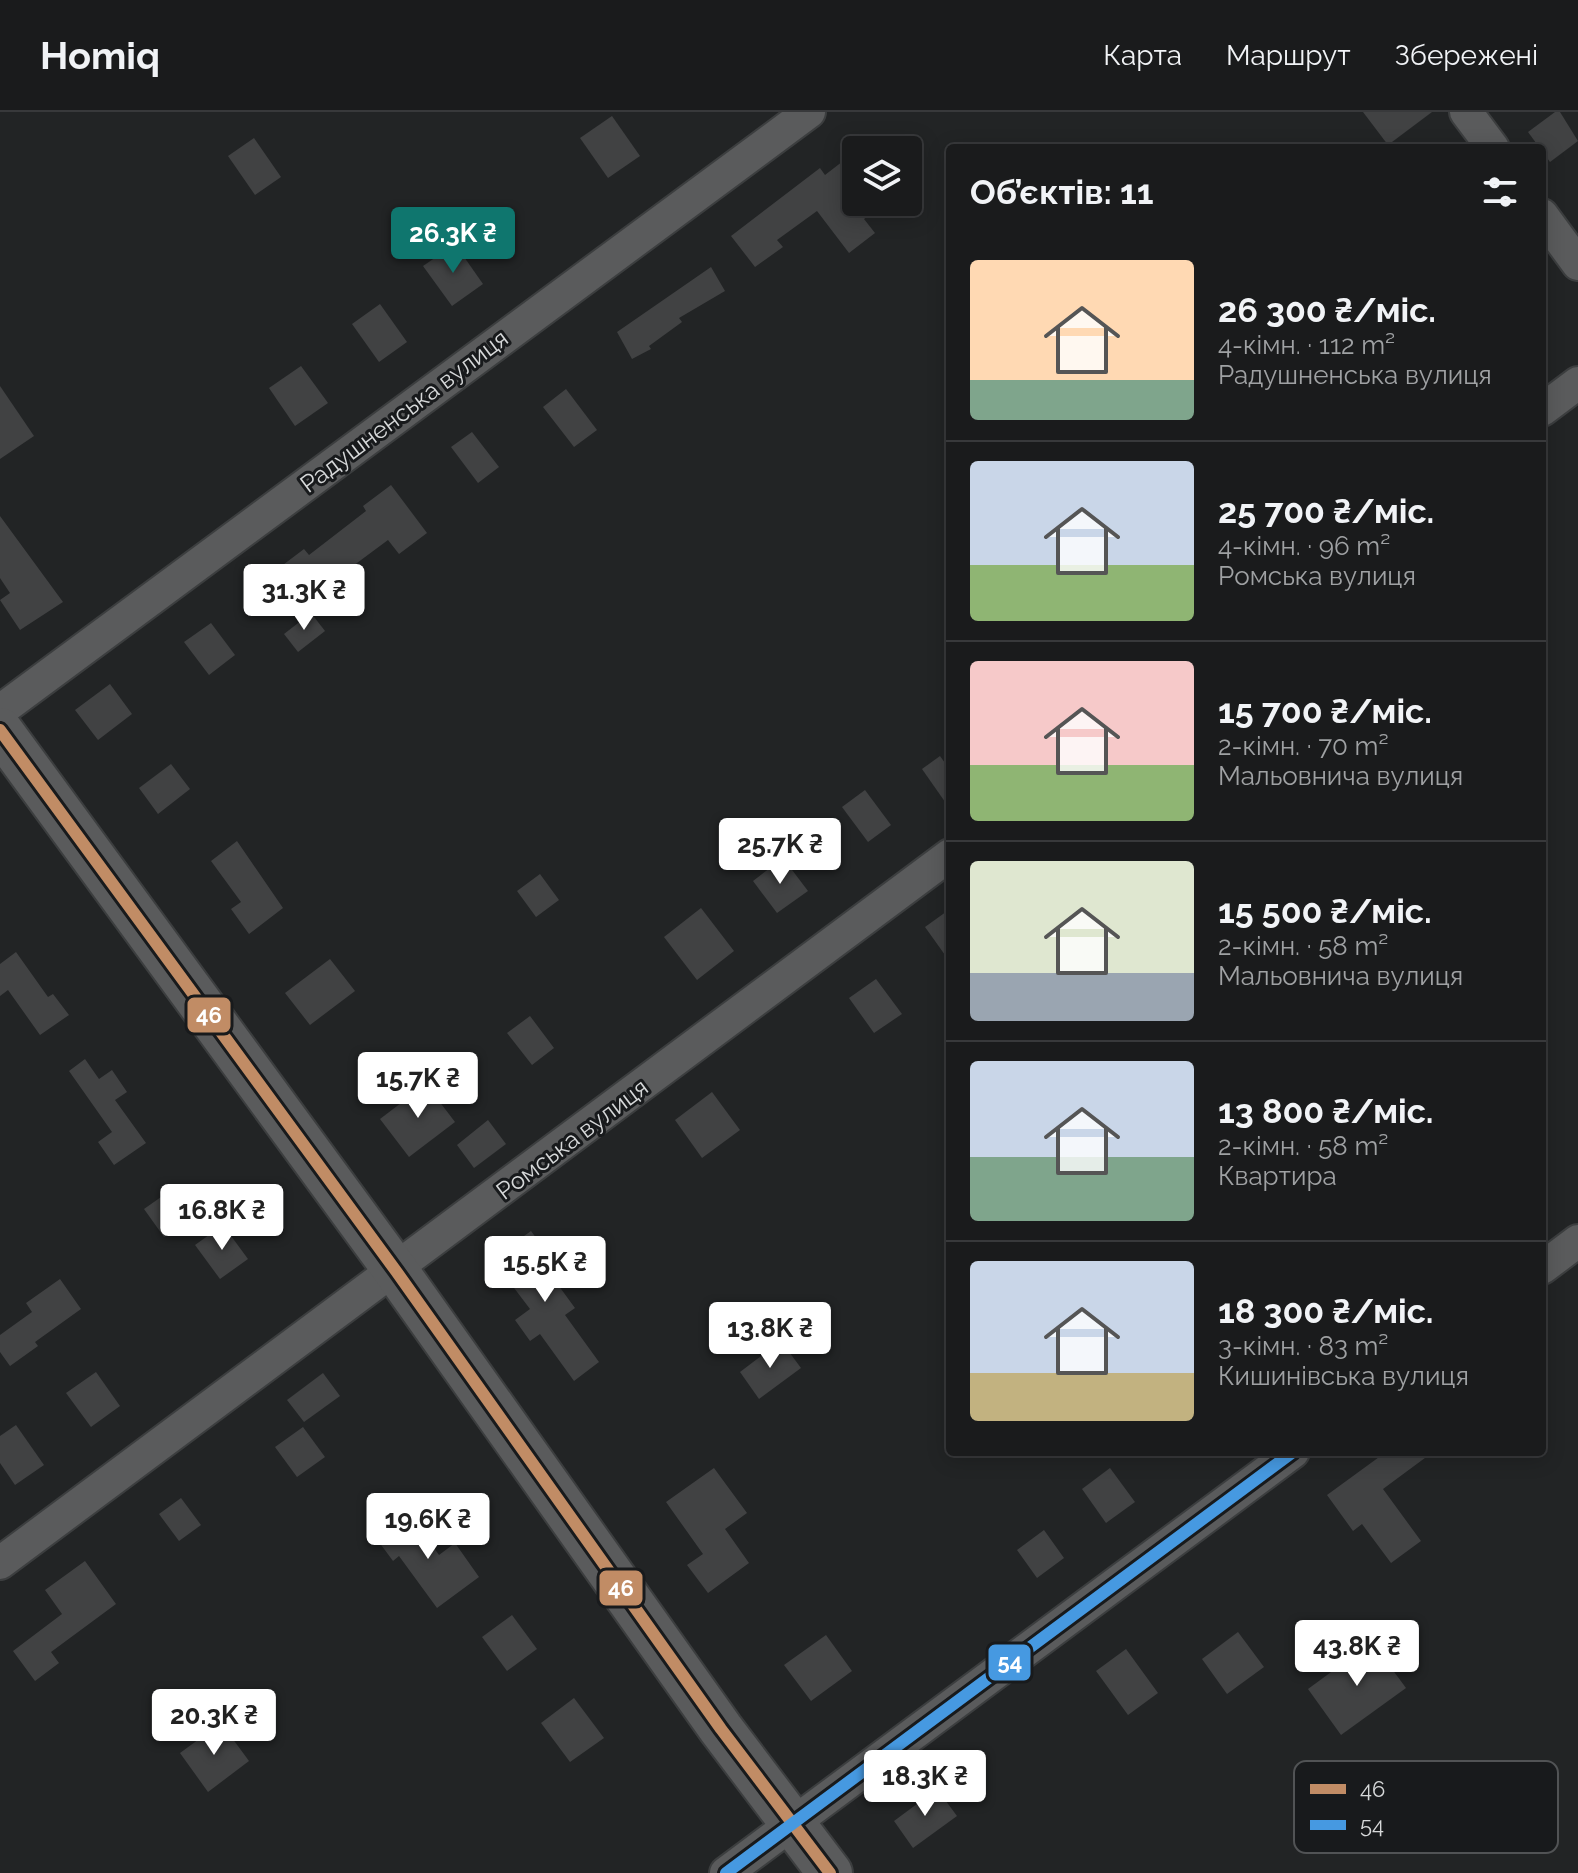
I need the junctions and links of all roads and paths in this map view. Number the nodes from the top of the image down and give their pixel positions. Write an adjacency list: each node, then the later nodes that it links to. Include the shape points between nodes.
1 (809, 112): 8 (street, Радушненська вулиця)
2 (1466, 112): 3 (street)
3 (1490, 144)
4 (1546, 220): 5 (street)
5 (1578, 264)
6 (1578, 383): 7 (street)
7 (1546, 407)
8 (0, 711)
9 (0, 730): 13 (street)
10 (946, 858): 13 (street, Ромська вулиця)
11 (1578, 1241): 12 (street)
12 (1546, 1265)
13 (396, 1271): 15 (street, Ромська вулиця); 16 (street, via 721,1729)
14 (1288, 1456): 16 (street)
15 (0, 1563)
16 (793, 1822): 17 (street); 18 (street)
17 (726, 1873)
18 (830, 1873)

